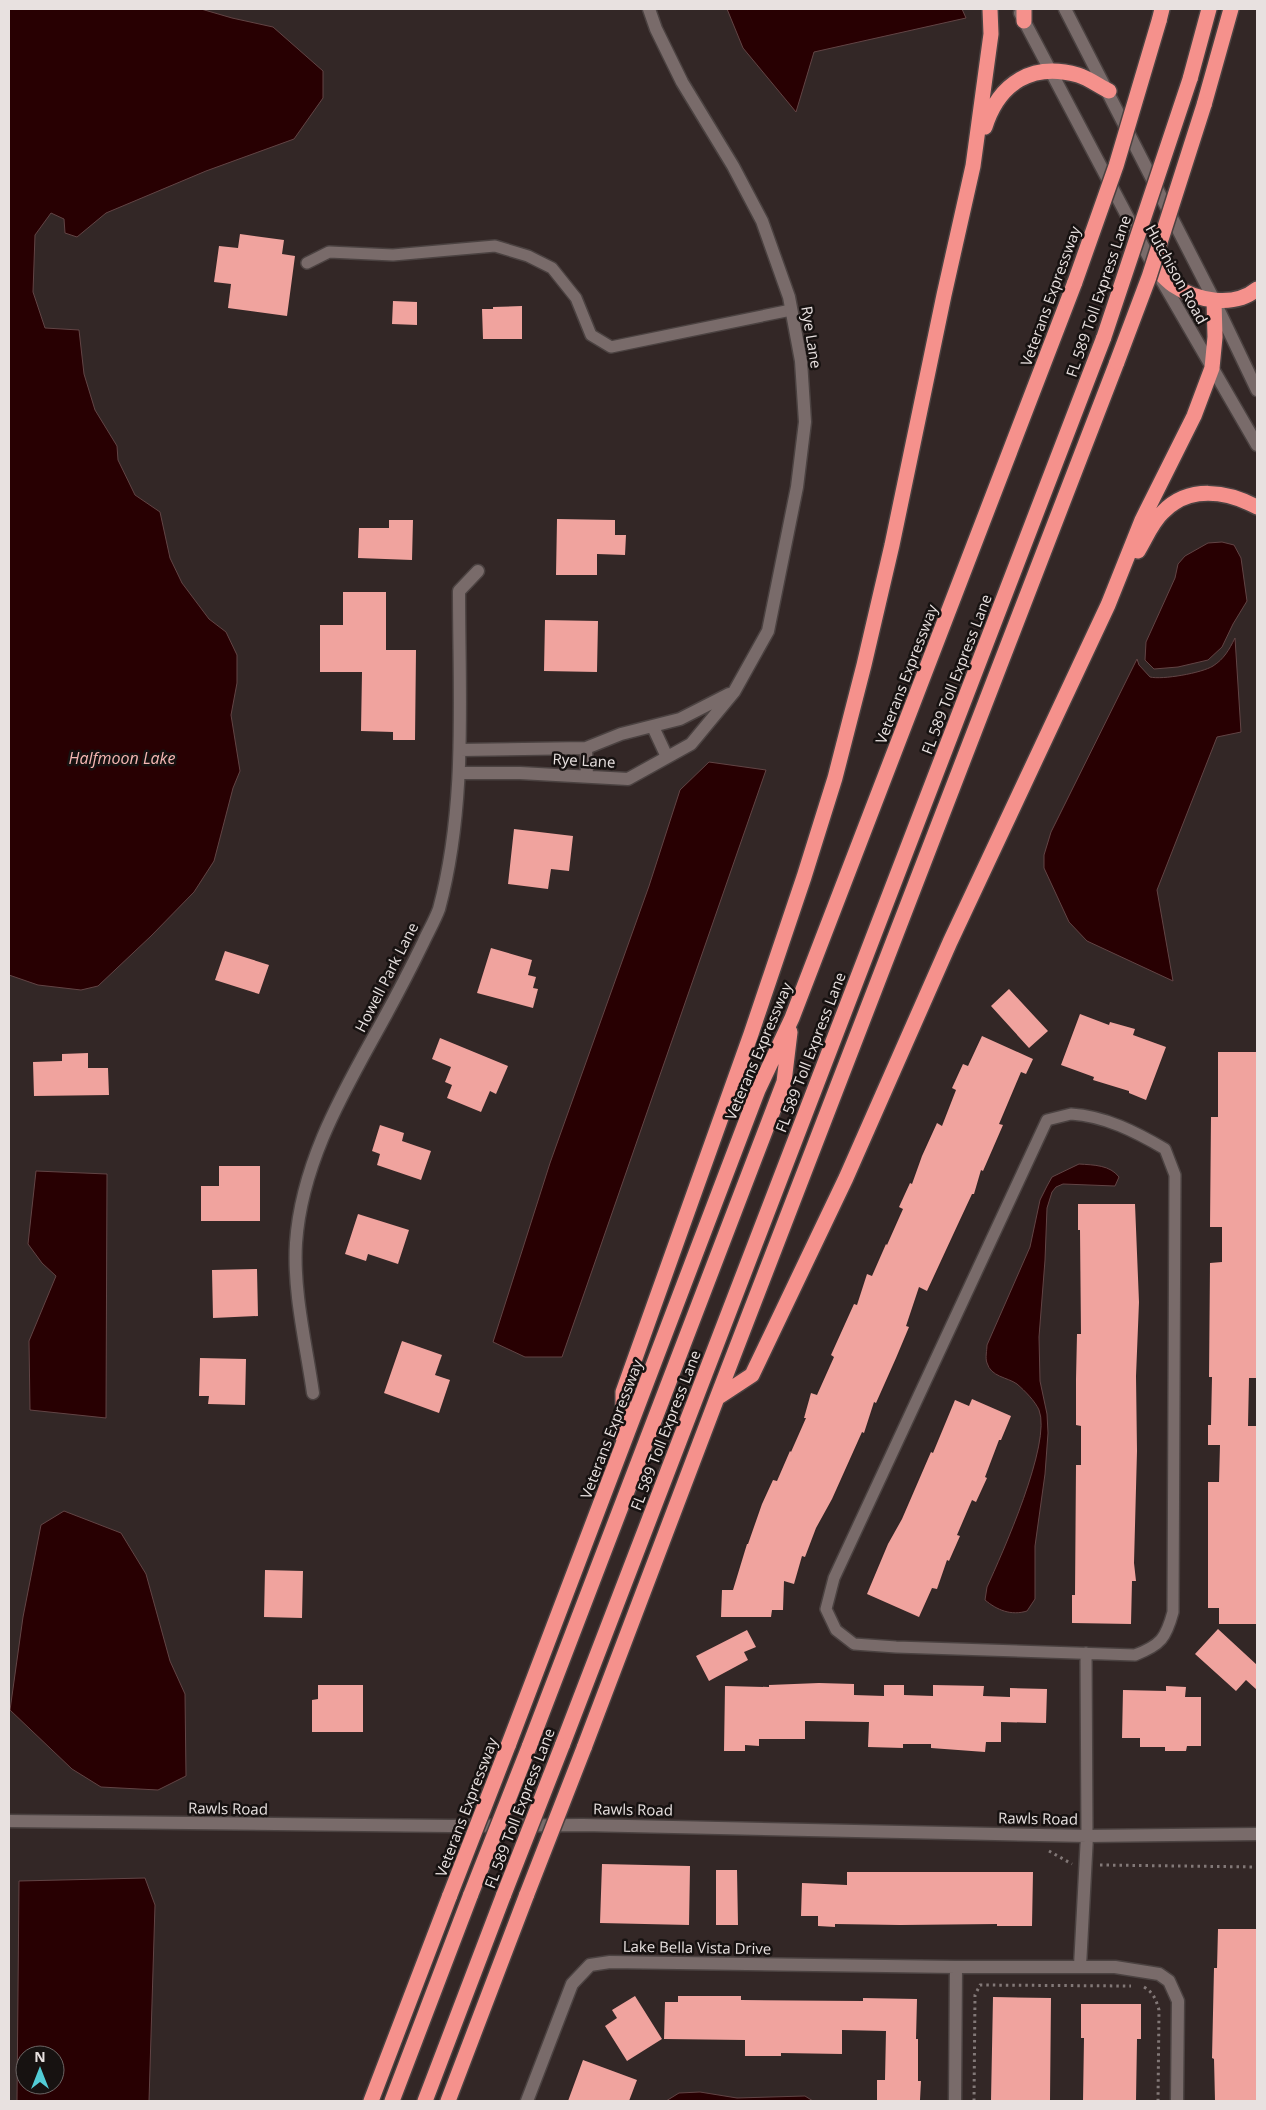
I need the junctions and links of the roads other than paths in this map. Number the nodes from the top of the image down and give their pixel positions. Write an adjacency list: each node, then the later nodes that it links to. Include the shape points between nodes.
1 (649, 9): 15 (street, Rye Lane, via 682,82 733,166 762,222)
2 (990, 9): 10 (highway, via 992,34)
3 (1066, 9): 9 (street, Hutchison Road)
4 (1209, 9): 41 (highway, FL 589 Toll Express Lane, bridge, via 1190,79 1104,337)
5 (1231, 9): 31 (highway, bridge, via 1204,105 1117,362)
6 (1022, 13): 8 (street, Hutchison Road)
7 (1160, 15): 29 (highway, Veterans Expressway, bridge, via 1116,166 1075,282)
8 (1051, 70): 9 (highway, via 1079,75); 10 (highway, via 1026,75 1004,90 989,114); 12 (street, Hutchison Road)
9 (1109, 91): 14 (street, Hutchison Road)
10 (973, 166): 32 (highway, via 892,545 835,778 751,1034 623,1392)
11 (307, 263): 15 (lane, via 329,252 393,255 495,246 528,256 552,268 576,298 591,335 611,347)
12 (1154, 267): 14 (highway, via 1173,285); 16 (street, Hutchison Road)
13 (1257, 289): 14 (highway, via 1234,301)
14 (1214, 300): 16 (highway, via 1216,337); 17 (street, Hutchison Road)
15 (791, 310): 22 (street, Rye Lane, via 801,361 805,422 797,487 768,631)
16 (1212, 368): 18 (street, Hutchison Road); 21 (highway, via 1194,416 1142,520)
17 (1257, 390)
18 (1257, 446)
19 (1257, 507): 21 (highway, via 1223,494 1200,492 1182,499 1164,511 1153,525)
20 (478, 571): 25 (street, Howell Park Lane, via 459,591)
21 (1108, 604): 31 (highway, via 950,942 846,1178 752,1375)
22 (734, 692): 23 (street, Rye Lane, via 680,719); 26 (street, Rye Lane, via 691,744)
23 (652, 727): 24 (street, Rye Lane, via 621,734); 26 (street)
24 (586, 748): 25 (street, Rye Lane); 28 (street)
25 (460, 750): 27 (street, Howell Park Lane)
26 (667, 757): 28 (street, Rye Lane, via 628,779)
27 (459, 773): 28 (street, Rye Lane); 30 (street, Howell Park Lane, via 455,822 438,910 321,1140 302,1197 296,1244 298,1290)
28 (587, 776)
29 (792, 1018): 32 (highway, Veterans Expressway, via 758,1090); 40 (highway, FL 589 Toll Express Lane, bridge, via 784,1082)
30 (312, 1393)
31 (716, 1398): 42 (highway, bridge)
32 (624, 1446): 39 (highway, Veterans Expressway, bridge)
33 (1086, 1653): 33 (lane, via 1135,1655 1153,1648 1168,1631 1173,1612 1175,1175 1165,1149 1137,1133 1088,1115 1071,1114 1047,1120 834,1578 826,1609 836,1630 854,1644); 36 (lane)
34 (9, 1821): 36 (street, Rawls Road, via 593,1825)
35 (1257, 1834): 36 (street, Rawls Road)
36 (1087, 1836): 37 (street)
37 (1080, 1966): 38 (street, Lake Bella Vista Drive); 45 (street, Lake Bella Vista Drive, via 1115,1967 1159,1974 1169,1981 1178,2001)
38 (956, 1967): 43 (street, Lake Bella Vista Drive, via 610,1962 590,1965 572,1984); 44 (street)
39 (371, 2101)
40 (392, 2101)
41 (425, 2101)
42 (448, 2101)
43 (528, 2101)
44 (955, 2101)
45 (1177, 2101)

